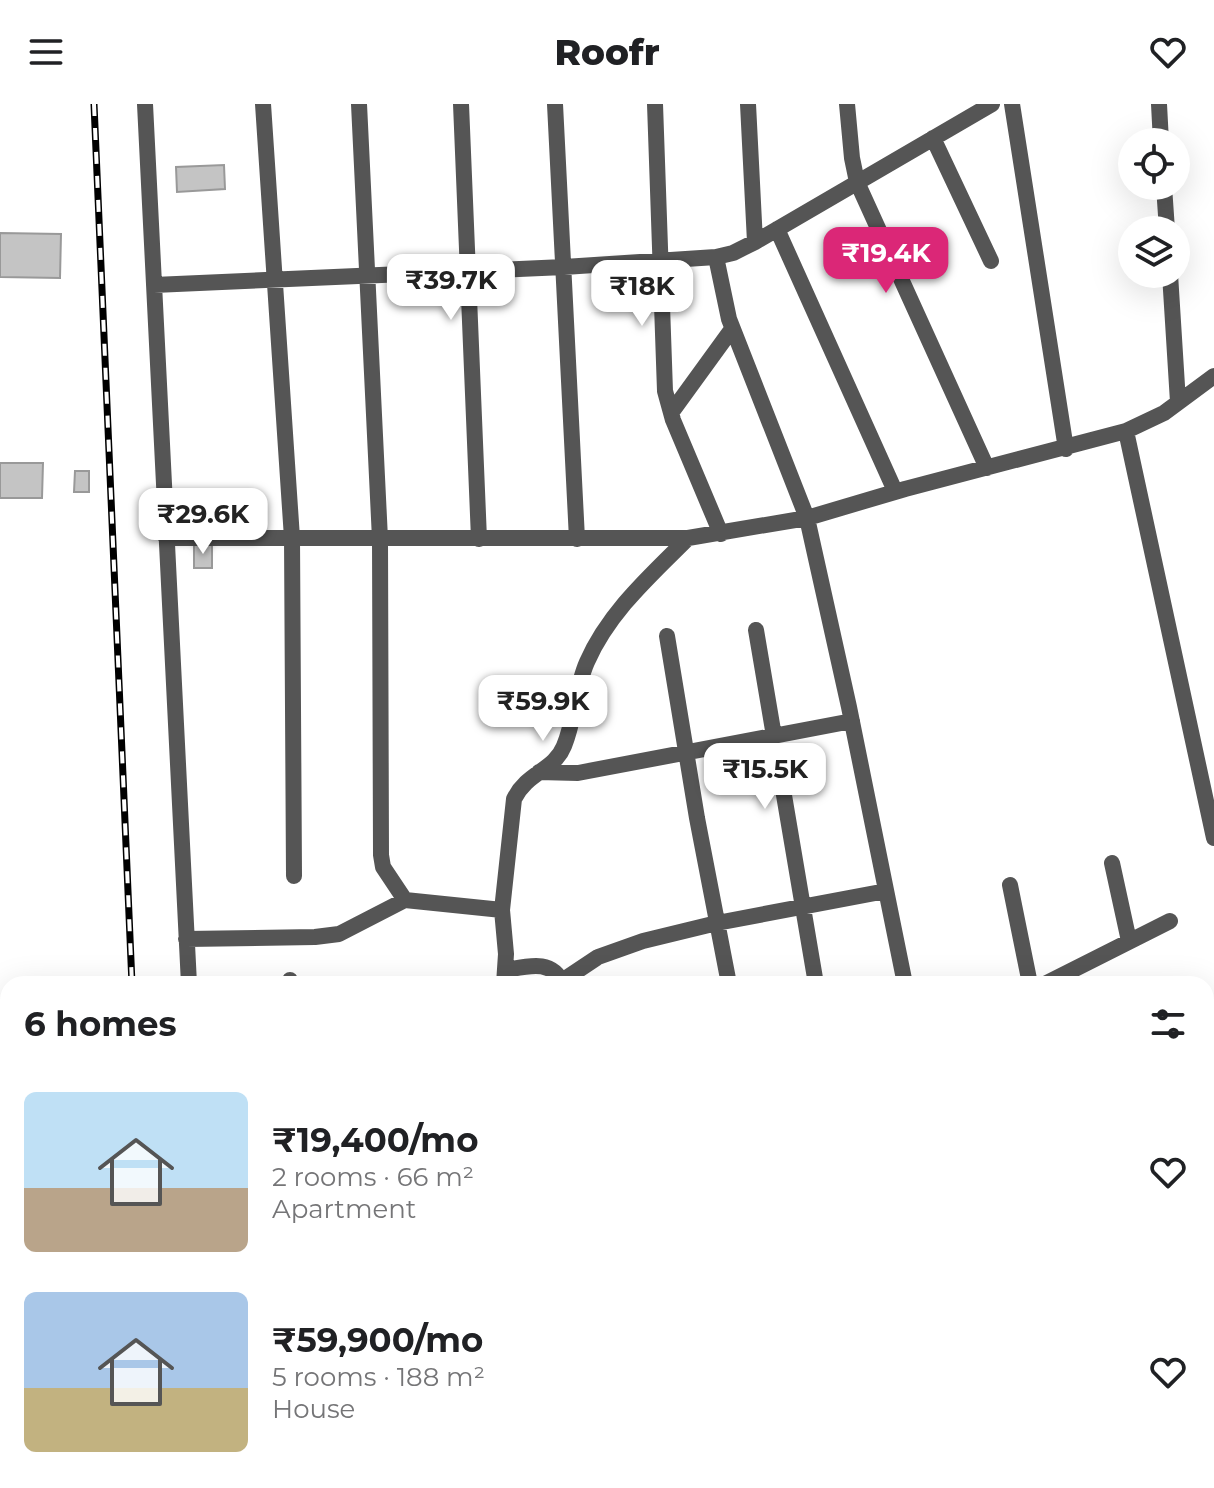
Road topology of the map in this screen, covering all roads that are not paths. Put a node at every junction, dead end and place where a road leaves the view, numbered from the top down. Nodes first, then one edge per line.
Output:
1 (145, 104) edge
2 (263, 104) edge
3 (359, 104) edge
4 (461, 104) edge
5 (555, 104) edge
6 (655, 104) edge
7 (748, 104) edge
8 (847, 104) edge
9 (992, 104) edge
10 (1012, 104) edge
11 (1159, 104) edge
12 (1160, 128) edge
13 (933, 138) junction
14 (857, 182) junction
15 (777, 229) junction
16 (755, 242) junction
17 (716, 257) junction
18 (660, 261) junction
19 (991, 261) dead end
20 (564, 267) junction
21 (469, 271) junction
22 (367, 275) junction
23 (274, 280) junction
24 (154, 285) junction
25 (1171, 288) edge
26 (732, 329) junction
27 (1214, 376) edge
28 (1178, 402) junction
29 (671, 413) junction
30 (1126, 431) junction
31 (1066, 449) junction
32 (987, 468) junction
33 (895, 491) junction
34 (807, 518) junction
35 (721, 534) junction
36 (166, 538) junction
37 (292, 538) junction
38 (688, 538) junction
39 (380, 539) junction
40 (479, 539) junction
41 (577, 539) junction
42 (756, 630) dead end
43 (667, 636) dead end
44 (852, 721) junction
45 (773, 736) junction
46 (686, 752) junction
47 (539, 772) junction
48 (1214, 838) edge
49 (1112, 863) dead end
50 (294, 876) dead end
51 (1010, 885) dead end
52 (886, 891) junction
53 (405, 900) junction
54 (802, 908) junction
55 (502, 910) junction
56 (1170, 921) dead end
57 (717, 923) junction
58 (186, 939) junction
59 (1129, 941) junction
60 (188, 976) edge
61 (505, 976) edge
62 (507, 976) edge
63 (559, 976) edge
64 (571, 976) edge
65 (727, 976) edge
66 (815, 976) edge
67 (903, 976) edge
68 (1028, 976) edge
69 (1061, 976) edge

1 - 24 street
2 - 23 street
3 - 22 street
4 - 21 street
5 - 20 street
6 - 18 street
7 - 16 street
8 - 14 street
9 - 13 street
10 - 31 street
11 - 12 street
13 - 14 street
13 - 19 street
14 - 15 street
14 - 32 street
15 - 16 street
15 - 33 street
16 - 17 street
17 - 18 street
17 - 26 street
18 - 20 street
18 - 29 street
20 - 21 street
20 - 41 street
21 - 22 street
21 - 40 street
22 - 23 street
22 - 39 street
23 - 24 street
23 - 37 street
24 - 36 street
25 - 28 street
26 - 29 street
26 - 34 street
27 - 28 street
28 - 30 street
29 - 35 street
30 - 31 street
30 - 48 street
31 - 32 street
32 - 33 street
33 - 34 street
34 - 35 street
34 - 44 street
35 - 38 street
36 - 37 street
36 - 58 street
37 - 39 street
37 - 50 street
38 - 41 street
38 - 47 street
39 - 40 street
39 - 53 street
40 - 41 street
42 - 45 street
43 - 46 street
44 - 45 street
44 - 52 street
45 - 46 street
45 - 54 street
46 - 47 street
46 - 57 street
47 - 55 street
49 - 59 street
51 - 68 street
52 - 54 street
52 - 67 street
53 - 55 street
53 - 58 street
54 - 57 street
54 - 66 street
55 - 61 street
56 - 59 street
57 - 64 street
57 - 65 street
58 - 60 street
59 - 69 street
62 - 63 street

